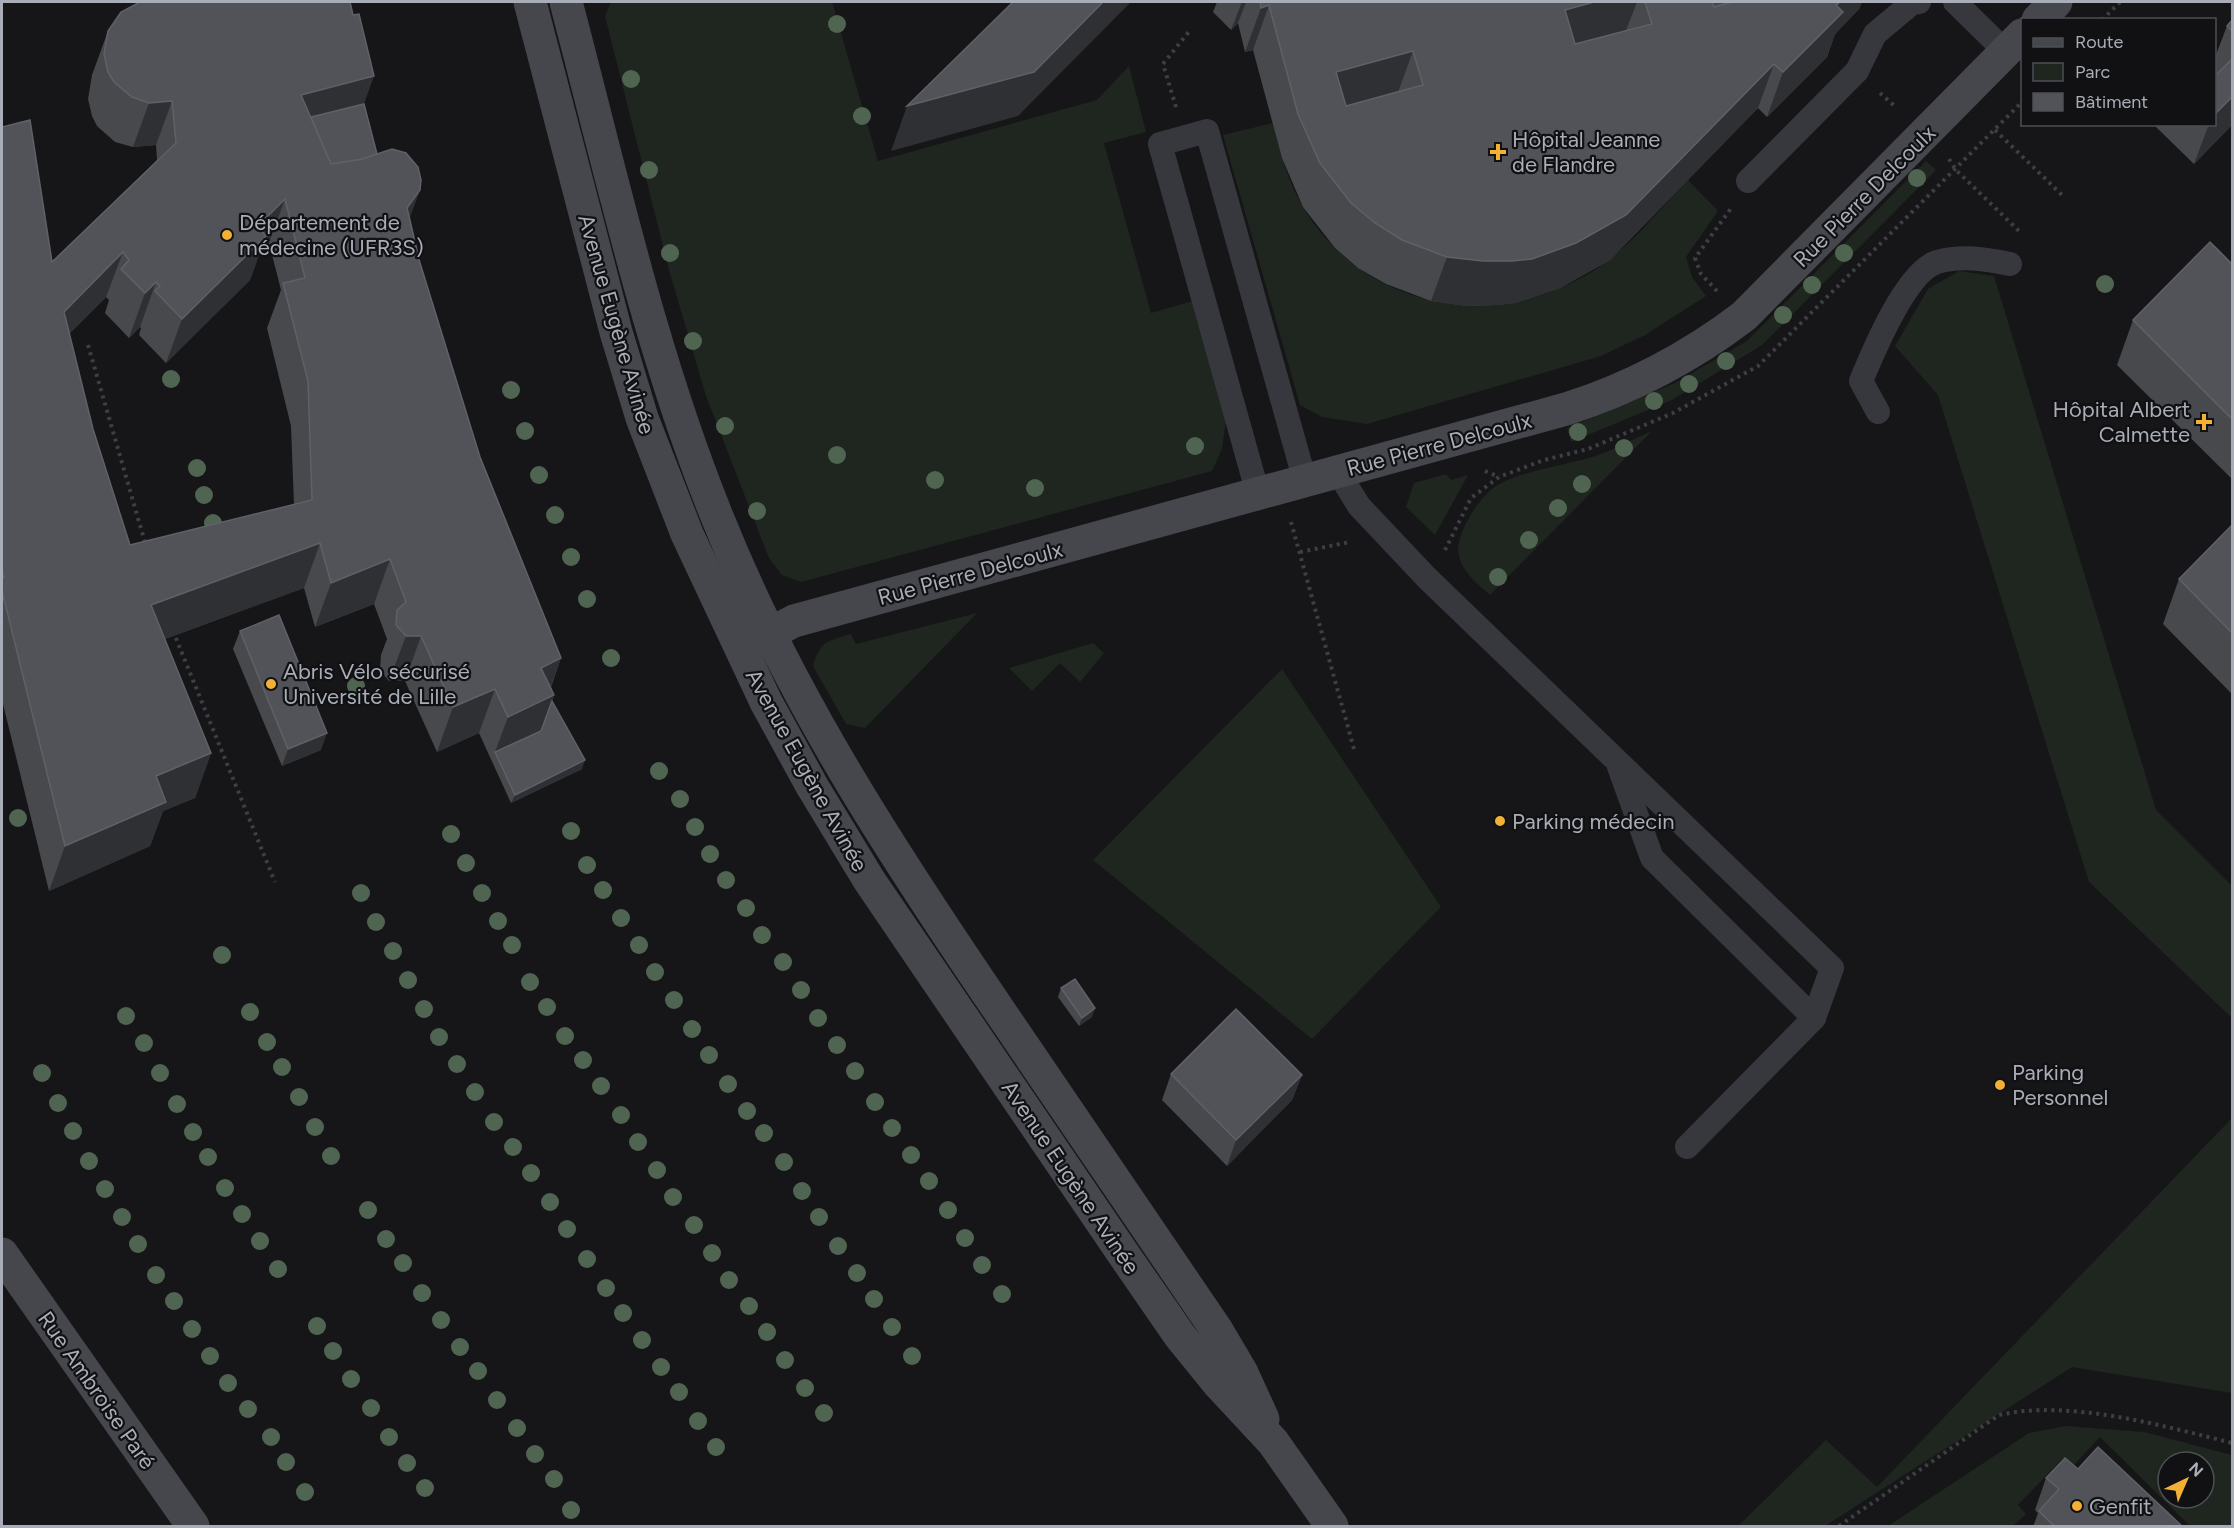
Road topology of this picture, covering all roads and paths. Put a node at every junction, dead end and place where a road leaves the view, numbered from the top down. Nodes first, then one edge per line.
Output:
1 (534, 2) edge
2 (566, 2) edge
3 (1920, 2) edge
4 (1955, 2) edge
5 (2056, 2) edge
6 (2120, 2) edge
7 (2040, 18) edge
8 (2104, 18) edge
9 (2014, 44) edge
10 (1995, 130) dead end
11 (1748, 182) dead end
12 (2062, 195) dead end
13 (1719, 226) dead end
14 (2010, 264) dead end
15 (1744, 316) junction
16 (88, 345) dead end
17 (1878, 412) dead end
18 (1338, 472) junction
19 (1305, 481) junction
20 (1258, 494) junction
21 (149, 557) edge
22 (171, 624) edge
23 (770, 633) junction
24 (740, 650) junction
25 (1617, 762) junction
26 (275, 882) dead end
27 (1814, 1018) junction
28 (1687, 1147) dead end
29 (2, 1254) edge
30 (1273, 1442) junction
31 (2232, 1443) edge
32 (193, 1527) edge
33 (1332, 1527) edge
34 (1839, 1527) edge

1 - 24 street, Avenue Eugène Avinée
2 - 23 street, Avenue Eugène Avinée
3 - 11 lane
4 - 9 lane
5 - 7 street
6 - 8 path
9 - 15 street, Rue Pierre Delcoulx
10 - 12 path
13 - 15 path
14 - 17 lane
15 - 18 street, Rue Pierre Delcoulx
16 - 21 path
18 - 19 street, Rue Pierre Delcoulx
18 - 25 lane
19 - 20 street, Rue Pierre Delcoulx
19 - 20 lane
20 - 23 street, Rue Pierre Delcoulx
22 - 26 path
23 - 24 street, Rue Pierre Delcoulx
23 - 30 street, Avenue Eugène Avinée
24 - 30 street, Avenue Eugène Avinée
25 - 27 lane
25 - 27 lane
27 - 28 lane
29 - 32 street, Rue Ambroise Paré
30 - 33 street, Avenue Eugène Avinée
31 - 34 path

